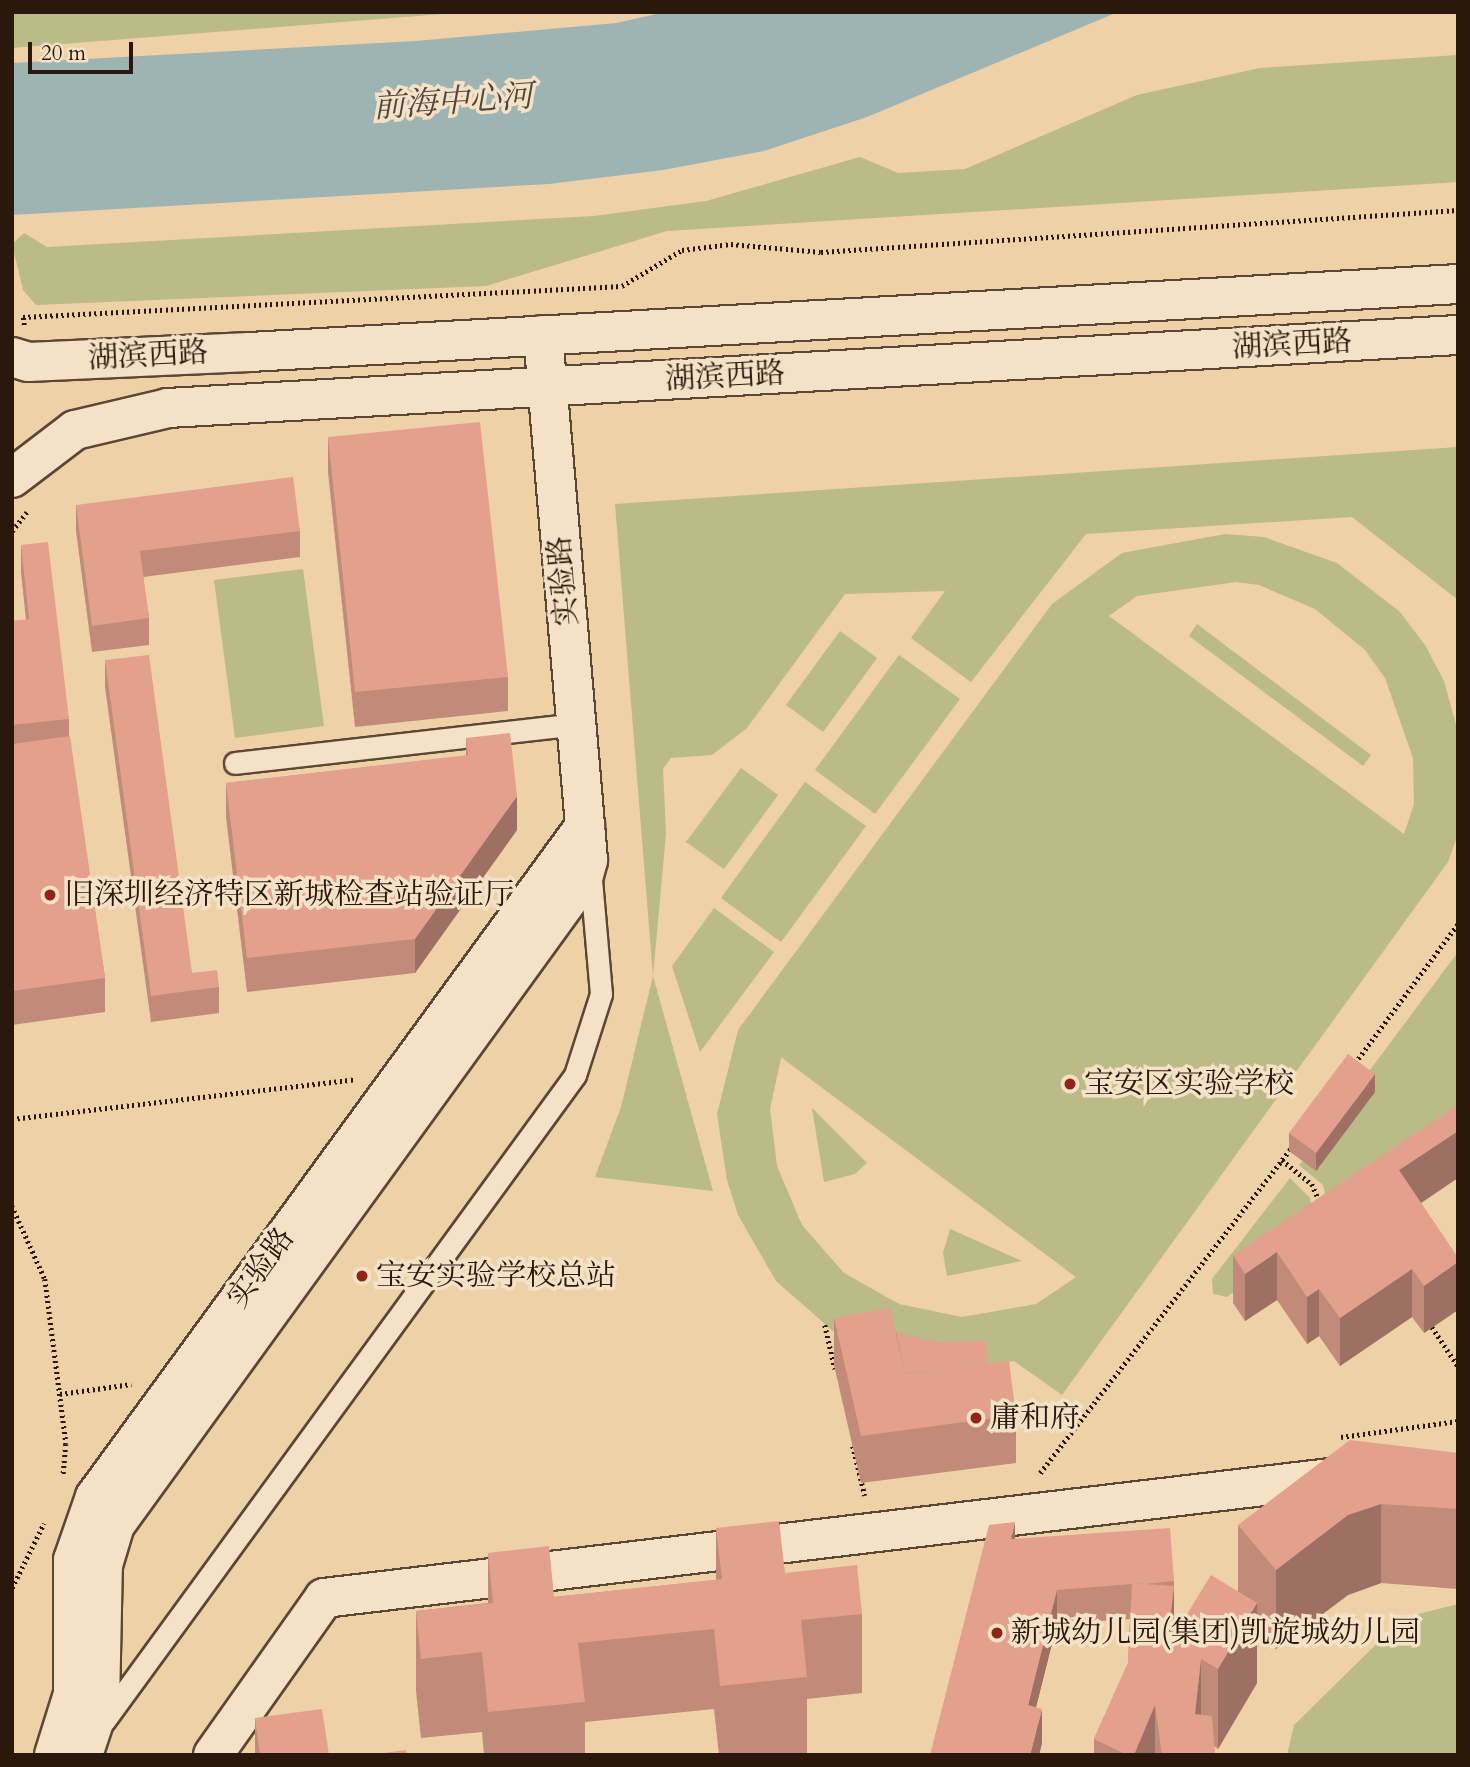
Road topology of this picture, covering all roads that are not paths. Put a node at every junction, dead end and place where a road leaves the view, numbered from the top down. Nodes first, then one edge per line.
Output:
1 (1458, 284) edge
2 (543, 335) junction
3 (1458, 335) edge
4 (250, 352) junction
5 (20, 359) edge
6 (548, 387) junction
7 (249, 403) junction
8 (12, 478) edge
9 (576, 724) junction
10 (235, 763) dead end
11 (587, 843) junction
12 (1389, 1471) edge
13 (87, 1747) edge
14 (54, 1755) edge
15 (213, 1755) edge

1 - 2 street, 湖滨西路
2 - 4 street, 湖滨西路
2 - 6 street, 实验路
3 - 6 street, 湖滨西路
4 - 5 street, 湖滨西路
4 - 7 street
6 - 7 street, 湖滨西路
6 - 9 street, 实验路
7 - 8 street, 湖滨西路
9 - 10 lane
9 - 11 street, 实验路
11 - 13 street, 实验路
11 - 13 lane
11 - 14 street, 实验路
12 - 15 street

